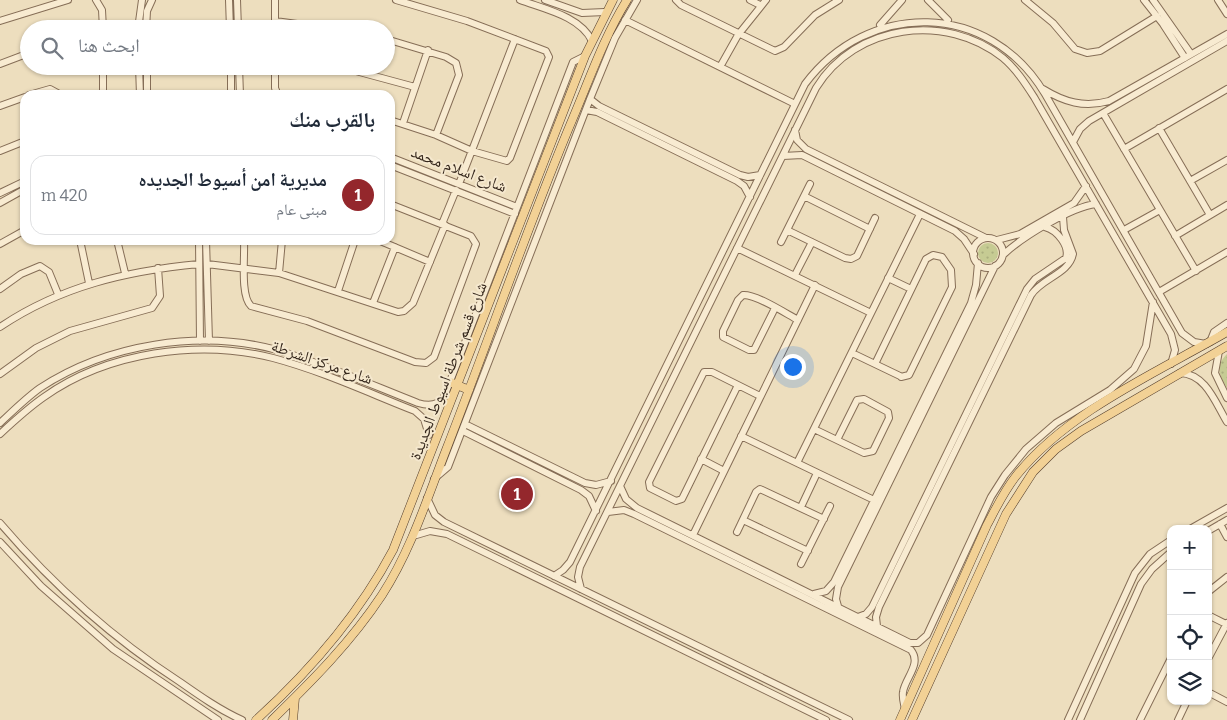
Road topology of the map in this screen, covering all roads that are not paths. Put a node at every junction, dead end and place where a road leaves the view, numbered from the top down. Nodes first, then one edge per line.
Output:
1 (68, 0) edge
2 (96, 0) edge
3 (142, 0) edge
4 (152, 0) edge
5 (229, 0) edge
6 (237, 0) edge
7 (275, 0) edge
8 (396, 0) edge
9 (520, 0) edge
10 (546, 0) edge
11 (613, 0) edge
12 (627, 0) edge
13 (637, 0) edge
14 (676, 0) edge
15 (750, 0) edge
16 (766, 0) edge
17 (839, 0) edge
18 (902, 0) edge
19 (928, 0) edge
20 (1025, 0) edge
21 (1144, 0) edge
22 (1153, 0) edge
23 (1218, 0) edge
24 (760, 5) junction
25 (606, 12) junction
26 (1227, 14) edge
27 (1157, 16) junction
28 (102, 20) edge
29 (139, 20) edge
30 (146, 20) edge
31 (230, 20) edge
32 (238, 20) edge
33 (275, 20) edge
34 (625, 20) junction
35 (0, 21) edge
36 (949, 21) junction
37 (879, 26) junction
38 (616, 28) junction
39 (1227, 34) edge
40 (738, 35) junction
41 (515, 39) junction
42 (592, 40) junction
43 (395, 41) edge
44 (848, 41) junction
45 (1227, 41) edge
46 (428, 50) junction
47 (854, 50) junction
48 (1192, 54) junction
49 (20, 56) edge
50 (585, 56) junction
51 (1185, 58) junction
52 (1020, 60) junction
53 (0, 64) edge
54 (720, 67) junction
55 (1013, 67) junction
56 (103, 75) edge
57 (139, 75) edge
58 (146, 75) edge
59 (231, 75) edge
60 (239, 75) edge
61 (275, 75) edge
62 (372, 75) edge
63 (415, 87) junction
64 (1041, 88) junction
65 (1227, 89) edge
66 (103, 90) edge
67 (140, 90) edge
68 (147, 90) edge
69 (231, 90) edge
70 (240, 90) edge
71 (276, 90) edge
72 (20, 99) edge
73 (590, 99) junction
74 (795, 104) junction
75 (0, 106) edge
76 (586, 110) junction
77 (1103, 113) junction
78 (395, 122) edge
79 (403, 124) junction
80 (1159, 128) junction
81 (795, 130) junction
82 (436, 135) junction
83 (1073, 142) junction
84 (20, 143) edge
85 (1124, 148) junction
86 (0, 151) edge
87 (472, 151) junction
88 (783, 156) junction
89 (395, 160) edge
90 (1227, 160) edge
91 (543, 165) junction
92 (395, 166) edge
93 (552, 168) junction
94 (838, 169) junction
95 (422, 174) junction
96 (760, 175) junction
97 (1190, 181) junction
98 (20, 183) edge
99 (810, 184) dead end
100 (1086, 186) junction
101 (457, 187) junction
102 (20, 192) edge
103 (0, 193) edge
104 (804, 196) junction
105 (750, 197) junction
106 (0, 203) edge
107 (1096, 204) junction
108 (1227, 205) edge
109 (395, 206) edge
110 (516, 210) junction
111 (1160, 210) junction
112 (1114, 212) junction
113 (920, 214) junction
114 (1210, 215) junction
115 (1062, 217) junction
116 (1104, 217) junction
117 (875, 218) dead end
118 (937, 218) junction
119 (444, 224) junction
120 (1045, 227) junction
121 (734, 229) junction
122 (870, 229) junction
123 (787, 230) junction
124 (1124, 230) junction
125 (20, 233) edge
126 (745, 233) junction
127 (1175, 236) junction
128 (986, 238) junction
129 (997, 240) junction
130 (781, 242) dead end
131 (812, 242) junction
132 (0, 244) edge
133 (81, 245) edge
134 (119, 245) edge
135 (201, 245) edge
136 (203, 245) edge
137 (244, 245) edge
138 (282, 245) edge
139 (353, 245) edge
140 (390, 245) edge
141 (395, 247) junction
142 (738, 248) junction
143 (1227, 252) edge
144 (974, 254) junction
145 (1003, 255) junction
146 (430, 262) junction
147 (978, 263) junction
148 (199, 264) junction
149 (206, 264) junction
150 (995, 266) junction
151 (245, 267) junction
152 (158, 268) junction
153 (1196, 270) junction
154 (280, 273) junction
155 (125, 274) junction
156 (795, 276) junction
157 (888, 278) junction
158 (90, 283) junction
159 (814, 285) junction
160 (486, 288) junction
161 (0, 289) edge
162 (911, 289) junction
163 (338, 291) junction
164 (494, 291) junction
165 (1159, 292) junction
166 (58, 294) junction
167 (1152, 302) junction
168 (373, 303) junction
169 (775, 308) junction
170 (871, 313) junction
171 (798, 320) junction
172 (1177, 323) junction
173 (1227, 323) edge
174 (0, 326) edge
175 (1168, 328) junction
176 (1227, 332) edge
177 (200, 341) junction
178 (208, 341) junction
179 (182, 342) junction
180 (1208, 343) junction
181 (1227, 346) edge
182 (183, 351) junction
183 (471, 351) junction
184 (1219, 351) junction
185 (852, 353) junction
186 (482, 356) junction
187 (874, 364) junction
188 (1170, 365) junction
189 (1180, 373) junction
190 (0, 374) edge
191 (475, 374) junction
192 (483, 378) junction
193 (454, 383) junction
194 (738, 385) junction
195 (933, 387) junction
196 (469, 390) junction
197 (760, 396) junction
198 (1227, 398) edge
199 (1098, 402) junction
200 (644, 414) junction
201 (654, 418) junction
202 (464, 422) junction
203 (1227, 422) edge
204 (0, 423) edge
205 (814, 429) junction
206 (0, 434) edge
207 (741, 436) junction
208 (433, 437) junction
209 (837, 440) junction
210 (701, 460) junction
211 (797, 463) junction
212 (724, 470) junction
213 (942, 470) junction
214 (817, 473) junction
215 (434, 479) junction
216 (611, 482) junction
217 (620, 486) junction
218 (427, 498) junction
219 (874, 500) junction
220 (830, 506) dead end
221 (800, 507) junction
222 (1227, 508) edge
223 (596, 511) junction
224 (608, 512) junction
225 (824, 519) junction
226 (743, 520) junction
227 (1227, 520) edge
228 (0, 523) edge
229 (1220, 524) junction
230 (1197, 525) edge
231 (665, 526) junction
232 (863, 529) junction
233 (1212, 529) edge
234 (737, 532) dead end
235 (692, 535) junction
236 (412, 536) junction
237 (1227, 537) edge
238 (0, 542) edge
239 (1167, 543) edge
240 (808, 551) junction
241 (1167, 556) edge
242 (801, 564) dead end
243 (761, 573) junction
244 (554, 576) junction
245 (1227, 577) edge
246 (963, 578) junction
247 (974, 583) junction
248 (581, 589) junction
249 (1212, 589) edge
250 (813, 595) junction
251 (941, 603) junction
252 (361, 605) junction
253 (838, 606) junction
254 (950, 606) junction
255 (370, 611) junction
256 (353, 616) junction
257 (858, 617) junction
258 (1212, 617) edge
259 (362, 623) junction
260 (1227, 624) edge
261 (878, 626) junction
262 (661, 628) junction
263 (657, 637) junction
264 (909, 646) junction
265 (1212, 651) edge
266 (1170, 660) edge
267 (1212, 694) edge
268 (295, 698) junction
269 (1227, 702) edge
270 (1185, 705) edge
271 (904, 709) junction
272 (914, 717) edge
273 (1179, 718) edge
274 (218, 720) edge
275 (242, 720) edge
276 (256, 720) edge
277 (272, 720) edge
278 (292, 720) edge
279 (826, 720) edge
280 (849, 720) edge
281 (900, 720) edge
282 (1068, 720) edge
283 (1080, 720) edge
284 (1140, 720) edge
285 (1188, 720) edge

1 - 35 street
2 - 28 street
3 - 29 street
4 - 30 street
5 - 31 street
6 - 32 street
7 - 33 street
8 - 41 street
9 - 42 street
10 - 25 street
11 - 25 main road, شارع قسم شرطة اسيوط الجديدة
12 - 38 main road, شارع قسم شرطة اسيوط الجديدة
13 - 34 street
14 - 40 street
15 - 24 street
16 - 24 street
17 - 40 street
18 - 37 street
19 - 36 street
20 - 27 street
21 - 27 street
22 - 48 street
23 - 26 street
24 - 40 street
25 - 42 main road, شارع قسم شرطة اسيوط الجديدة
27 - 51 street
34 - 38 street
34 - 54 street
36 - 37 street
36 - 52 street
37 - 44 street
38 - 73 street
38 - 93 main road, شارع قسم شرطة اسيوط الجديدة
39 - 48 street
40 - 54 street
41 - 87 street
41 - 87 street
42 - 50 main road, شارع قسم شرطة اسيوط الجديدة
43 - 46 street
44 - 47 street
44 - 74 street
45 - 77 street
46 - 63 street
46 - 82 street
47 - 55 street
47 - 81 street
48 - 51 street
49 - 53 street
50 - 91 main road, شارع قسم شرطة اسيوط الجديدة
50 - 110 street
51 - 64 street
52 - 55 street
52 - 64 street
54 - 74 street
55 - 100 street
56 - 66 street
57 - 67 street
58 - 68 street
59 - 69 street
60 - 70 street
61 - 71 street
62 - 63 street
63 - 79 street
64 - 83 street
65 - 80 street
72 - 75 street
73 - 76 street
73 - 96 street
74 - 96 street
76 - 105 street
76 - 192 street
77 - 83 street
77 - 85 street
78 - 79 street
79 - 82 street
80 - 85 street
80 - 97 street
81 - 88 street
81 - 94 street
82 - 87 street
83 - 112 street
84 - 86 street
85 - 111 street
87 - 101 street
88 - 94 street
88 - 126 street
89 - 95 street, شارع اسلام محمد
90 - 97 street
91 - 93 main road
91 - 164 main road, شارع قسم شرطة اسيوط الجديدة
92 - 95 street, شارع اسلام محمد
93 - 186 main road, شارع قسم شرطة اسيوط الجديدة
94 - 113 street
94 - 118 street
95 - 101 street, شارع اسلام محمد
96 - 105 street
97 - 114 street
98 - 103 street
99 - 104 street
100 - 107 street
100 - 129 street
101 - 110 street, شارع اسلام محمد
101 - 119 street
102 - 106 street
104 - 122 street
104 - 123 street
105 - 121 street
107 - 115 street
107 - 116 street
108 - 114 street
109 - 119 street
110 - 160 street
111 - 124 street
111 - 127 street
112 - 116 street
112 - 124 street
113 - 118 street
113 - 157 street
114 - 127 street
115 - 120 street
115 - 213 street
116 - 167 street
117 - 122 street
118 - 128 street
118 - 144 street
119 - 146 street
119 - 151 street
120 - 145 street
120 - 213 street
121 - 126 street
121 - 200 street
122 - 131 street
123 - 130 street
123 - 131 street
124 - 165 street
125 - 132 street
126 - 142 street
127 - 153 street
128 - 129 street
128 - 144 street
129 - 145 street
131 - 156 street
133 - 158 street
134 - 155 street
135 - 148 street
136 - 149 street
137 - 151 street
138 - 154 street
139 - 163 street
140 - 141 street
141 - 146 street
141 - 168 street
142 - 156 street
142 - 201 street
143 - 153 street
144 - 147 street
145 - 150 street
146 - 168 street
147 - 150 street
147 - 195 street
148 - 152 street
148 - 177 street
149 - 151 street
149 - 178 street
150 - 195 street
151 - 154 street
152 - 155 street
152 - 190 street
153 - 165 street
154 - 163 street
155 - 158 street
156 - 159 street
157 - 162 street
157 - 170 street
158 - 166 street
159 - 170 street
159 - 171 street
160 - 164 main road
160 - 193 street
161 - 166 street
162 - 187 street
162 - 187 street
163 - 168 street
164 - 183 main road, شارع قسم شرطة اسيوط الجديدة
165 - 172 street
166 - 174 street
167 - 175 street
167 - 199 street
169 - 169 street
169 - 171 street
170 - 185 street
171 - 197 street
172 - 175 street
172 - 180 street
173 - 180 street
175 - 188 street
176 - 180 main road
177 - 178 street, شارع مركز الشرطة
177 - 179 street, شارع مركز الشرطة
178 - 193 street, شارع مركز الشرطة
179 - 182 street
179 - 204 street, شارع مركز الشرطة
180 - 188 main road
181 - 184 main road
182 - 206 street, شارع مركز الشرطة
182 - 208 street, شارع مركز الشرطة
183 - 186 main road
183 - 193 main road, شارع قسم شرطة اسيوط الجديدة
184 - 189 main road
184 - 198 street
185 - 187 street
185 - 205 street
186 - 191 main road, شارع قسم شرطة اسيوط الجديدة
188 - 199 main road
189 - 203 street
189 - 247 main road
191 - 192 main road
191 - 196 main road, شارع قسم شرطة اسيوط الجديدة
192 - 202 street
193 - 196 main road
193 - 208 main road, شارع قسم شرطة اسيوط الجديدة
194 - 197 street
194 - 210 street
194 - 210 street
195 - 219 street
195 - 232 street
196 - 202 main road, شارع قسم شرطة اسيوط الجديدة
197 - 207 street
199 - 246 main road
199 - 251 street
200 - 201 street
200 - 216 street
201 - 217 street
202 - 215 main road, شارع قسم شرطة اسيوط الجديدة
202 - 215 street
202 - 216 street
202 - 223 street
205 - 209 street
205 - 211 street
207 - 211 street
207 - 212 street
208 - 252 main road, شارع قسم شرطة اسيوط الجديدة
209 - 209 street
210 - 212 street
211 - 214 street
212 - 235 street
213 - 257 street
213 - 261 street
214 - 219 street
214 - 221 street
215 - 218 main road, شارع قسم شرطة اسيوط الجديدة
216 - 223 street
217 - 224 street
217 - 231 street
218 - 236 main road, شارع قسم شرطة اسيوط الجديدة
218 - 244 street
219 - 232 street
220 - 225 street
221 - 225 street
221 - 226 street
222 - 230 street
223 - 244 street
224 - 231 street
224 - 248 street
225 - 240 street
226 - 234 street
226 - 240 street
227 - 229 street
228 - 275 street
229 - 233 street
229 - 237 street
231 - 235 street
231 - 243 street
232 - 250 street
232 - 253 street
235 - 243 street
236 - 255 main road, شارع قسم شرطة اسيوط الجديدة
236 - 263 street
238 - 274 street
239 - 282 street
240 - 242 street
241 - 283 street
243 - 250 street
243 - 264 street
244 - 248 street
245 - 249 street
246 - 247 main road
246 - 254 main road
247 - 272 main road
248 - 262 street
250 - 253 street
251 - 254 main road
251 - 264 street
252 - 255 main road
252 - 256 main road, شارع قسم شرطة اسيوط الجديدة
253 - 257 street
254 - 271 main road
255 - 259 main road, شارع قسم شرطة اسيوط الجديدة
256 - 259 main road
256 - 276 main road, شارع قسم شرطة اسيوط الجديدة
257 - 261 street
258 - 260 street
259 - 268 main road, شارع قسم شرطة اسيوط الجديدة
260 - 265 street
261 - 264 street
262 - 263 street
262 - 280 street
263 - 279 street
264 - 271 street
266 - 284 street
267 - 269 street
268 - 277 main road, شارع قسم شرطة اسيوط الجديدة
268 - 278 main road
270 - 273 street
271 - 272 main road
271 - 281 main road
273 - 285 street

